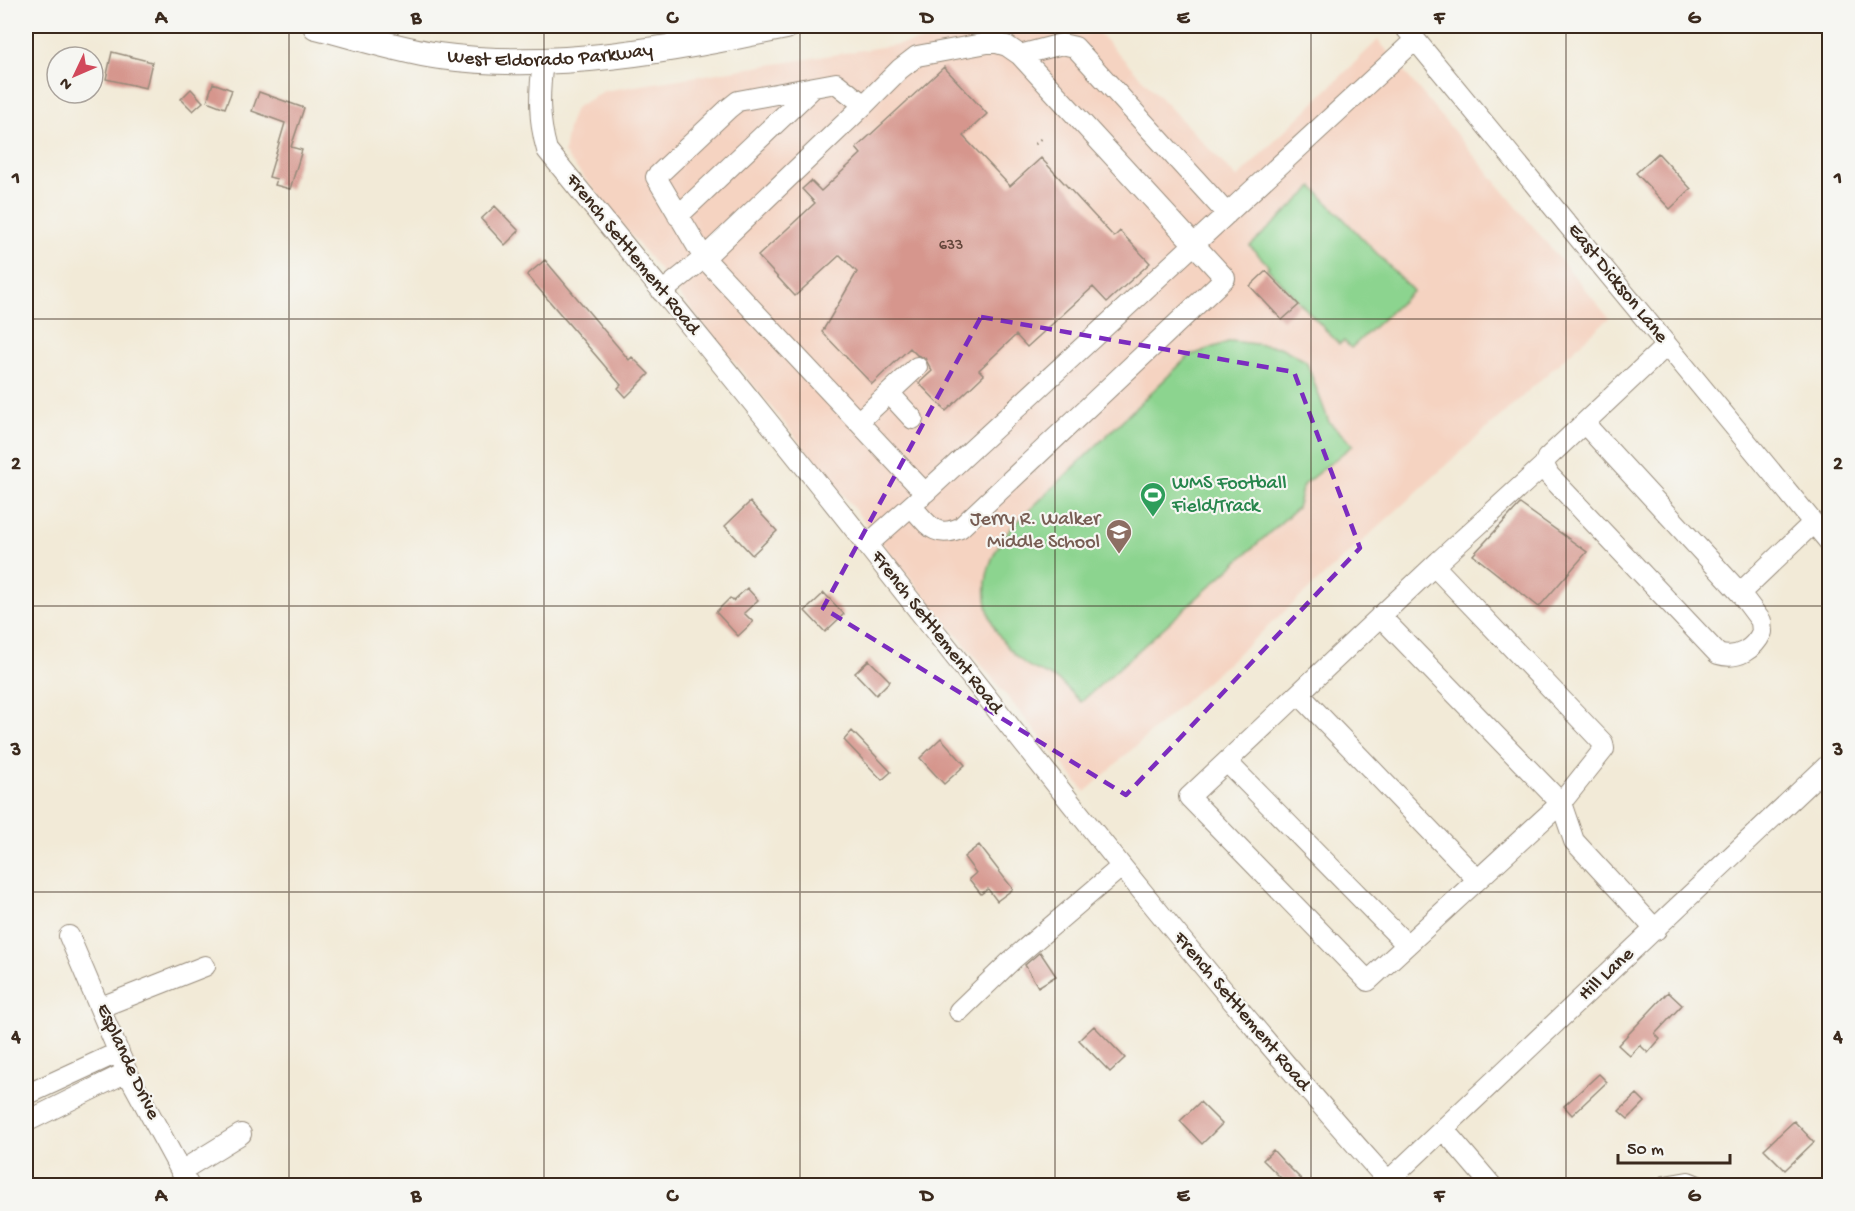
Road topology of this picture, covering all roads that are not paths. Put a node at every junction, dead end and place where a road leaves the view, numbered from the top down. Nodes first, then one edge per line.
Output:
1 (316, 26) edge
2 (786, 26) edge
3 (1410, 33) edge
4 (1020, 55) junction
5 (543, 62) junction
6 (813, 88) junction
7 (864, 105) junction
8 (1227, 214) junction
9 (678, 216) junction
10 (1194, 244) junction
11 (704, 258) junction
12 (662, 292) junction
13 (1667, 345) junction
14 (917, 367) dead end
15 (889, 393) junction
16 (913, 419) dead end
17 (858, 423) junction
18 (1584, 423) junction
19 (1544, 465) junction
20 (918, 500) junction
21 (1813, 523) junction
22 (1830, 543) edge
23 (867, 545) junction
24 (1439, 561) junction
25 (1740, 592) junction
26 (1380, 616) junction
27 (1299, 694) junction
28 (1227, 762) junction
29 (1830, 763) edge
30 (1561, 803) junction
31 (1121, 867) junction
32 (1478, 879) junction
33 (1656, 930) junction
34 (69, 936) dead end
35 (1407, 945) junction
36 (205, 966) dead end
37 (101, 1007) junction
38 (959, 1011) dead end
39 (119, 1052) junction
40 (127, 1072) junction
41 (76, 1073) junction
42 (86, 1094) junction
43 (26, 1095) edge
44 (26, 1122) edge
45 (1444, 1130) junction
46 (242, 1134) dead end
47 (185, 1178) edge
48 (1385, 1183) edge
49 (1492, 1185) edge
50 (1665, 1185) edge
51 (1698, 1185) edge

1 - 5 main road, West Eldorado Parkway
2 - 5 main road, West Eldorado Parkway
3 - 8 street
3 - 13 street, East Dickson Lane
4 - 7 street
4 - 8 street
4 - 10 street
5 - 12 street, French Settlement Road
6 - 7 street
6 - 9 street
6 - 9 street
7 - 11 street
8 - 10 street
9 - 11 street
10 - 20 street
10 - 20 street
11 - 12 street
11 - 17 street
12 - 23 street, French Settlement Road
13 - 18 street
13 - 21 street, East Dickson Lane
14 - 15 street
15 - 16 street
15 - 17 street
17 - 20 street
18 - 19 street
18 - 25 street
19 - 24 street
19 - 25 street
20 - 23 street
21 - 22 street, East Dickson Lane
21 - 25 street
23 - 31 street, French Settlement Road
24 - 26 street
24 - 30 street
26 - 27 street
26 - 30 street
27 - 28 street
27 - 32 street
28 - 35 street
28 - 35 street
29 - 33 street, Hill Lane
30 - 32 street
30 - 33 street
31 - 38 street
31 - 48 street, French Settlement Road
32 - 35 street
33 - 45 street, Hill Lane
34 - 37 street, Esplande Drive
36 - 37 street
37 - 39 street, Esplande Drive
39 - 40 street, Esplande Drive
39 - 41 street
40 - 42 street
40 - 47 street, Esplande Drive
41 - 42 street
41 - 43 street
42 - 44 street
45 - 48 street, Hill Lane
45 - 49 street
46 - 47 street
50 - 51 street

